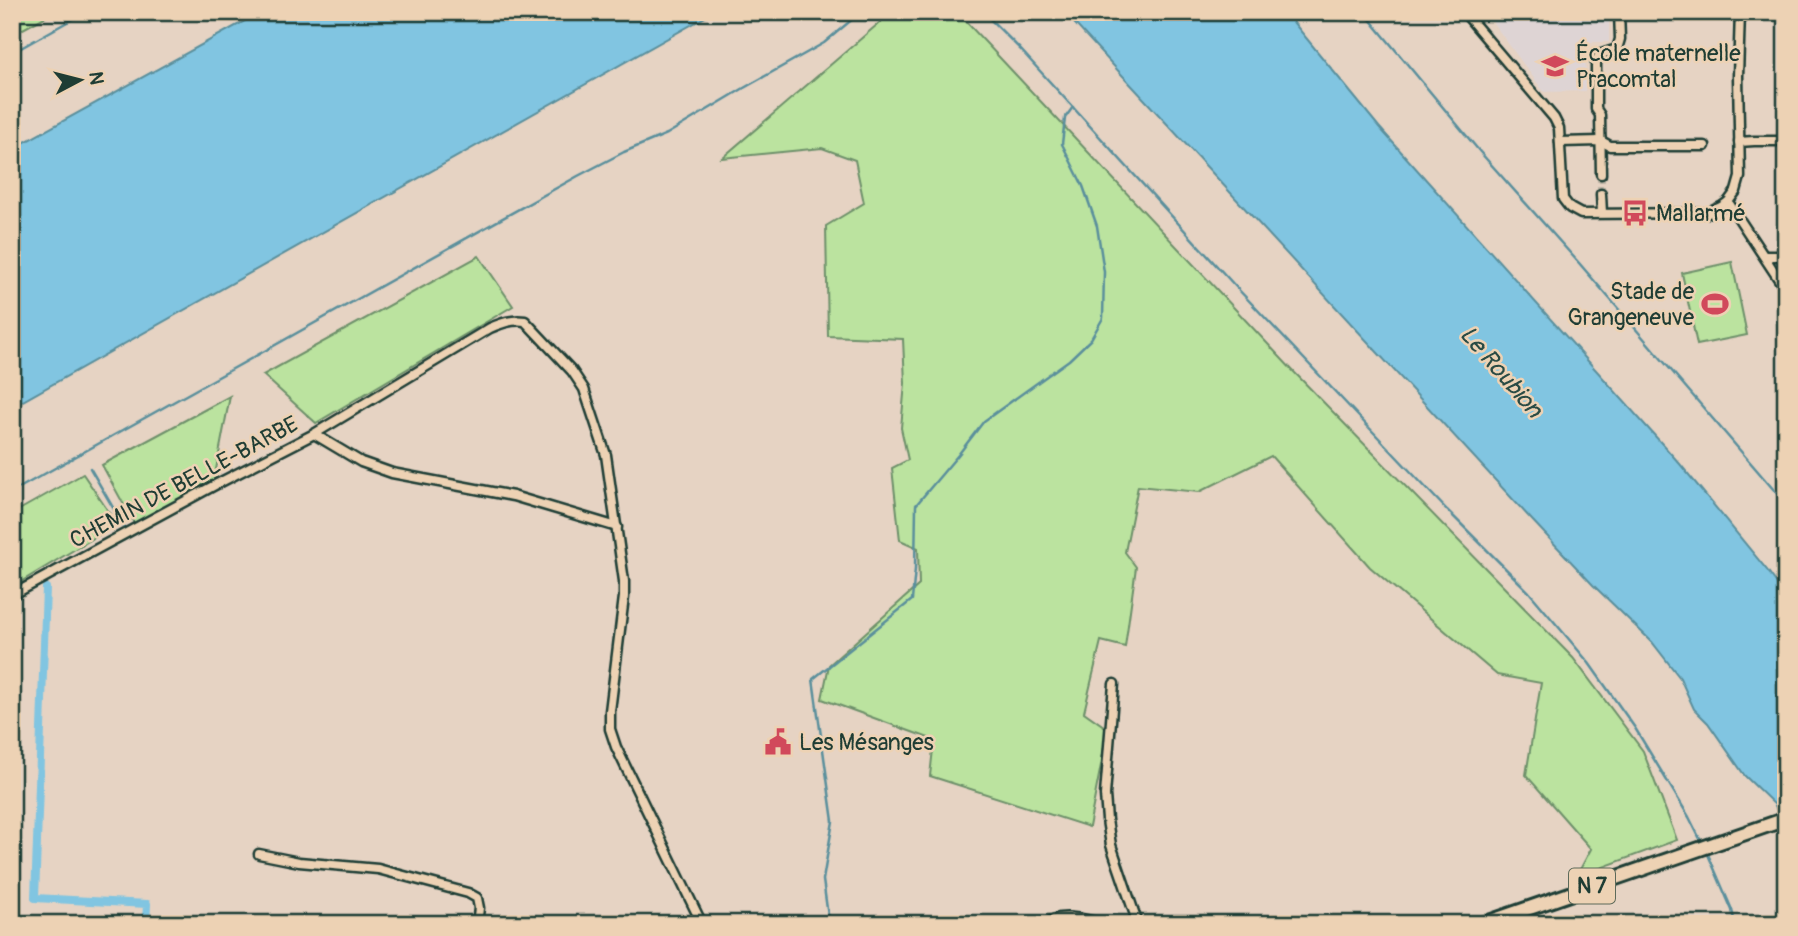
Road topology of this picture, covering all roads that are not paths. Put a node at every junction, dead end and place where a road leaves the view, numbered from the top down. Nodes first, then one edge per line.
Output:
1 (1464, 12) edge
2 (1619, 12) edge
3 (1740, 12) edge
4 (1601, 141) junction
5 (1786, 141) edge
6 (1560, 142) junction
7 (1739, 142) junction
8 (1705, 146) dead end
9 (1601, 174) tunnel mouth
10 (1601, 194) tunnel mouth
11 (1728, 202) junction
12 (1602, 213) junction
13 (1765, 256) junction
14 (1786, 256) edge
15 (1786, 290) edge
16 (314, 434) junction
17 (617, 527) junction
18 (12, 595) edge
19 (1114, 684) dead end
20 (1786, 819) edge
21 (259, 854) dead end
22 (477, 924) edge
23 (575, 924) edge
24 (593, 924) edge
25 (700, 924) edge
26 (1047, 924) edge
27 (1105, 924) edge
28 (1138, 924) edge
29 (1483, 924) edge

1 - 6 street
2 - 4 street
3 - 7 street
4 - 6 street
4 - 8 street
4 - 9 street
5 - 7 street
6 - 12 street
7 - 11 street
10 - 12 street
11 - 12 street
11 - 13 street
13 - 14 street
13 - 15 street
16 - 17 street, CHEMIN DE BELLE-BARBE
16 - 17 street
16 - 18 street, CHEMIN DE BELLE-BARBE
17 - 25 street
19 - 28 street
20 - 29 main road, N 7
21 - 22 street
23 - 24 street
26 - 27 street

